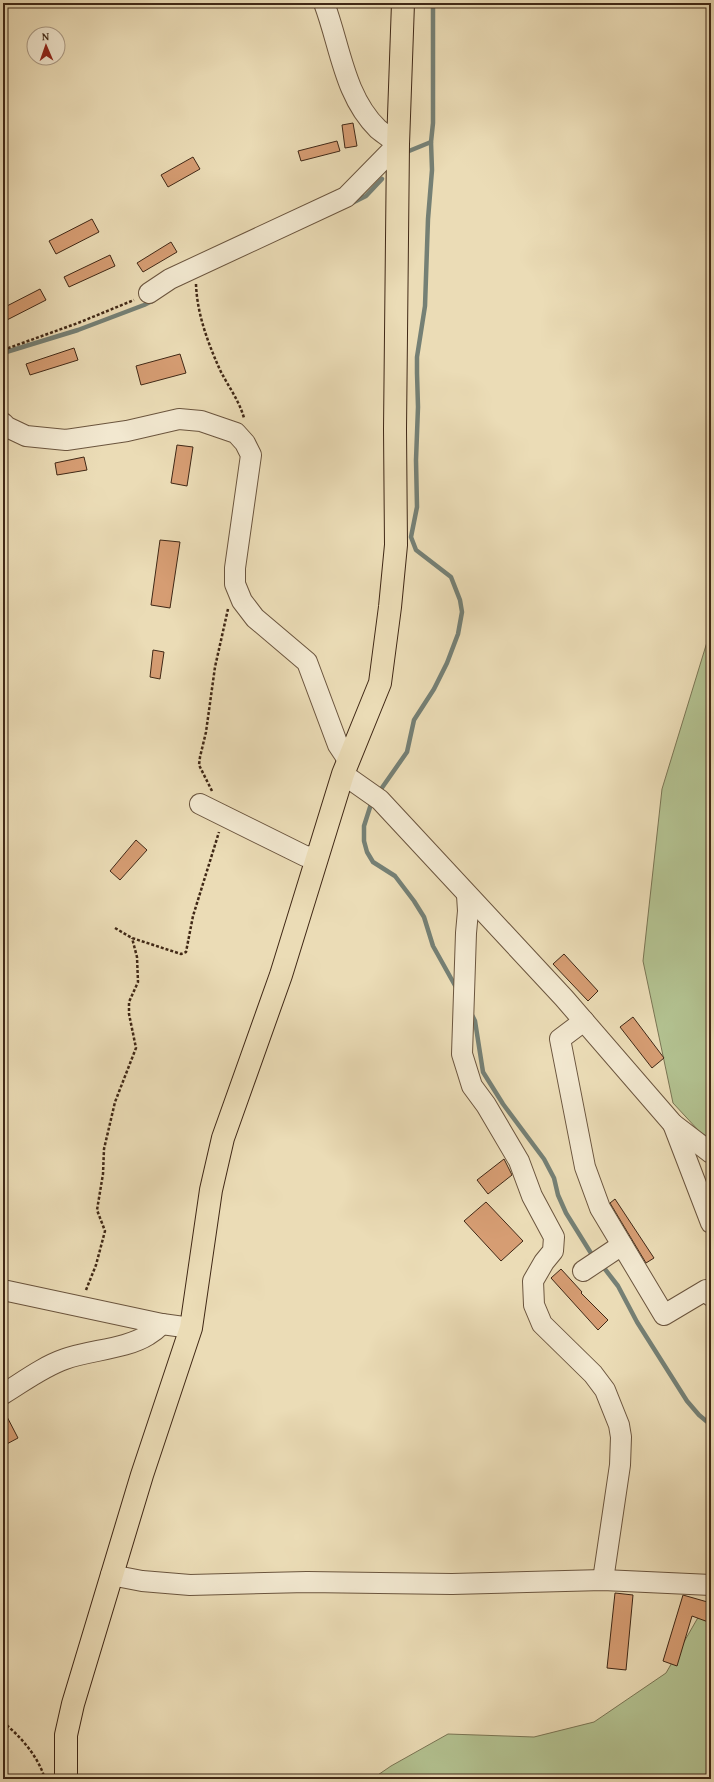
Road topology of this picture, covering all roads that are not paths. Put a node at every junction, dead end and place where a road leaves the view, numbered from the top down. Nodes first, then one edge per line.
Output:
1 (324, 3) edge
2 (403, 3) edge
3 (398, 144) junction
4 (149, 293) road end
5 (3, 423) edge
6 (346, 767) junction
7 (200, 804) dead end
8 (316, 857) junction
9 (467, 895) junction
10 (584, 1021) junction
11 (673, 1124) junction
12 (711, 1153) edge
13 (711, 1223) edge
14 (622, 1245) junction
15 (593, 1265) dead end
16 (3, 1290) edge
17 (711, 1296) edge
18 (162, 1324) junction
19 (191, 1328) junction
20 (3, 1394) edge
21 (111, 1575) junction
22 (604, 1580) junction
23 (711, 1585) edge
24 (66, 1779) edge

1 - 3 street
2 - 3 main road
3 - 4 street
3 - 6 main road
5 - 6 street
6 - 8 main road
6 - 9 street
7 - 8 street
8 - 19 main road
9 - 10 street
9 - 22 street
10 - 11 street
10 - 14 street
11 - 12 street
11 - 13 street
14 - 15 street
14 - 17 street
16 - 18 street
18 - 19 street
18 - 20 street
19 - 21 main road
21 - 22 street
21 - 24 main road
22 - 23 street

